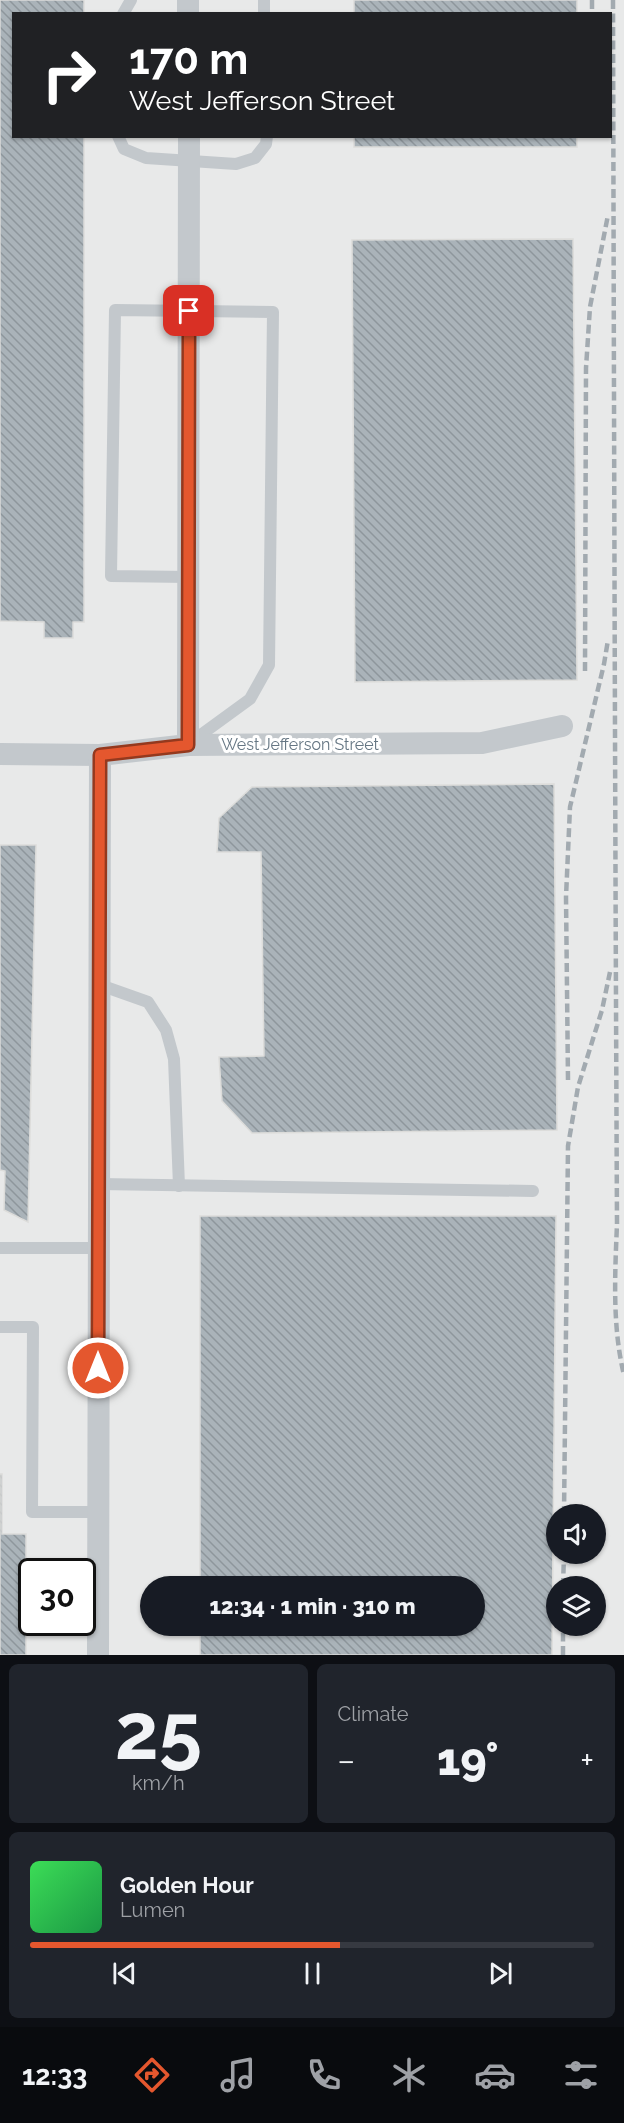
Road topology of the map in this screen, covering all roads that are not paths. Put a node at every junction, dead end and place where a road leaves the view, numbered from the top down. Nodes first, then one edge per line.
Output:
1 (119, 138) edge
2 (189, 138) edge
3 (267, 138) edge
4 (189, 162) junction
5 (189, 311) junction
6 (189, 577) junction
7 (562, 726) dead end
8 (188, 745) junction
9 (0, 754) edge
10 (100, 755) junction
11 (100, 985) junction
12 (99, 1184) junction
13 (179, 1185) junction
14 (533, 1191) dead end
15 (0, 1248) edge
16 (99, 1248) junction
17 (0, 1327) edge
18 (98, 1512) junction
19 (98, 1655) edge

1 - 4 lane
2 - 4 street
3 - 4 lane
4 - 5 street
5 - 6 street
5 - 6 lane
5 - 8 lane
6 - 8 street
7 - 8 street, West Jefferson Street
8 - 10 street, West Jefferson Street
9 - 10 street, West Jefferson Street
10 - 11 street
11 - 12 street
11 - 13 lane
12 - 13 lane
12 - 16 street
13 - 14 lane
15 - 16 lane
16 - 18 street
17 - 18 lane
18 - 19 street

